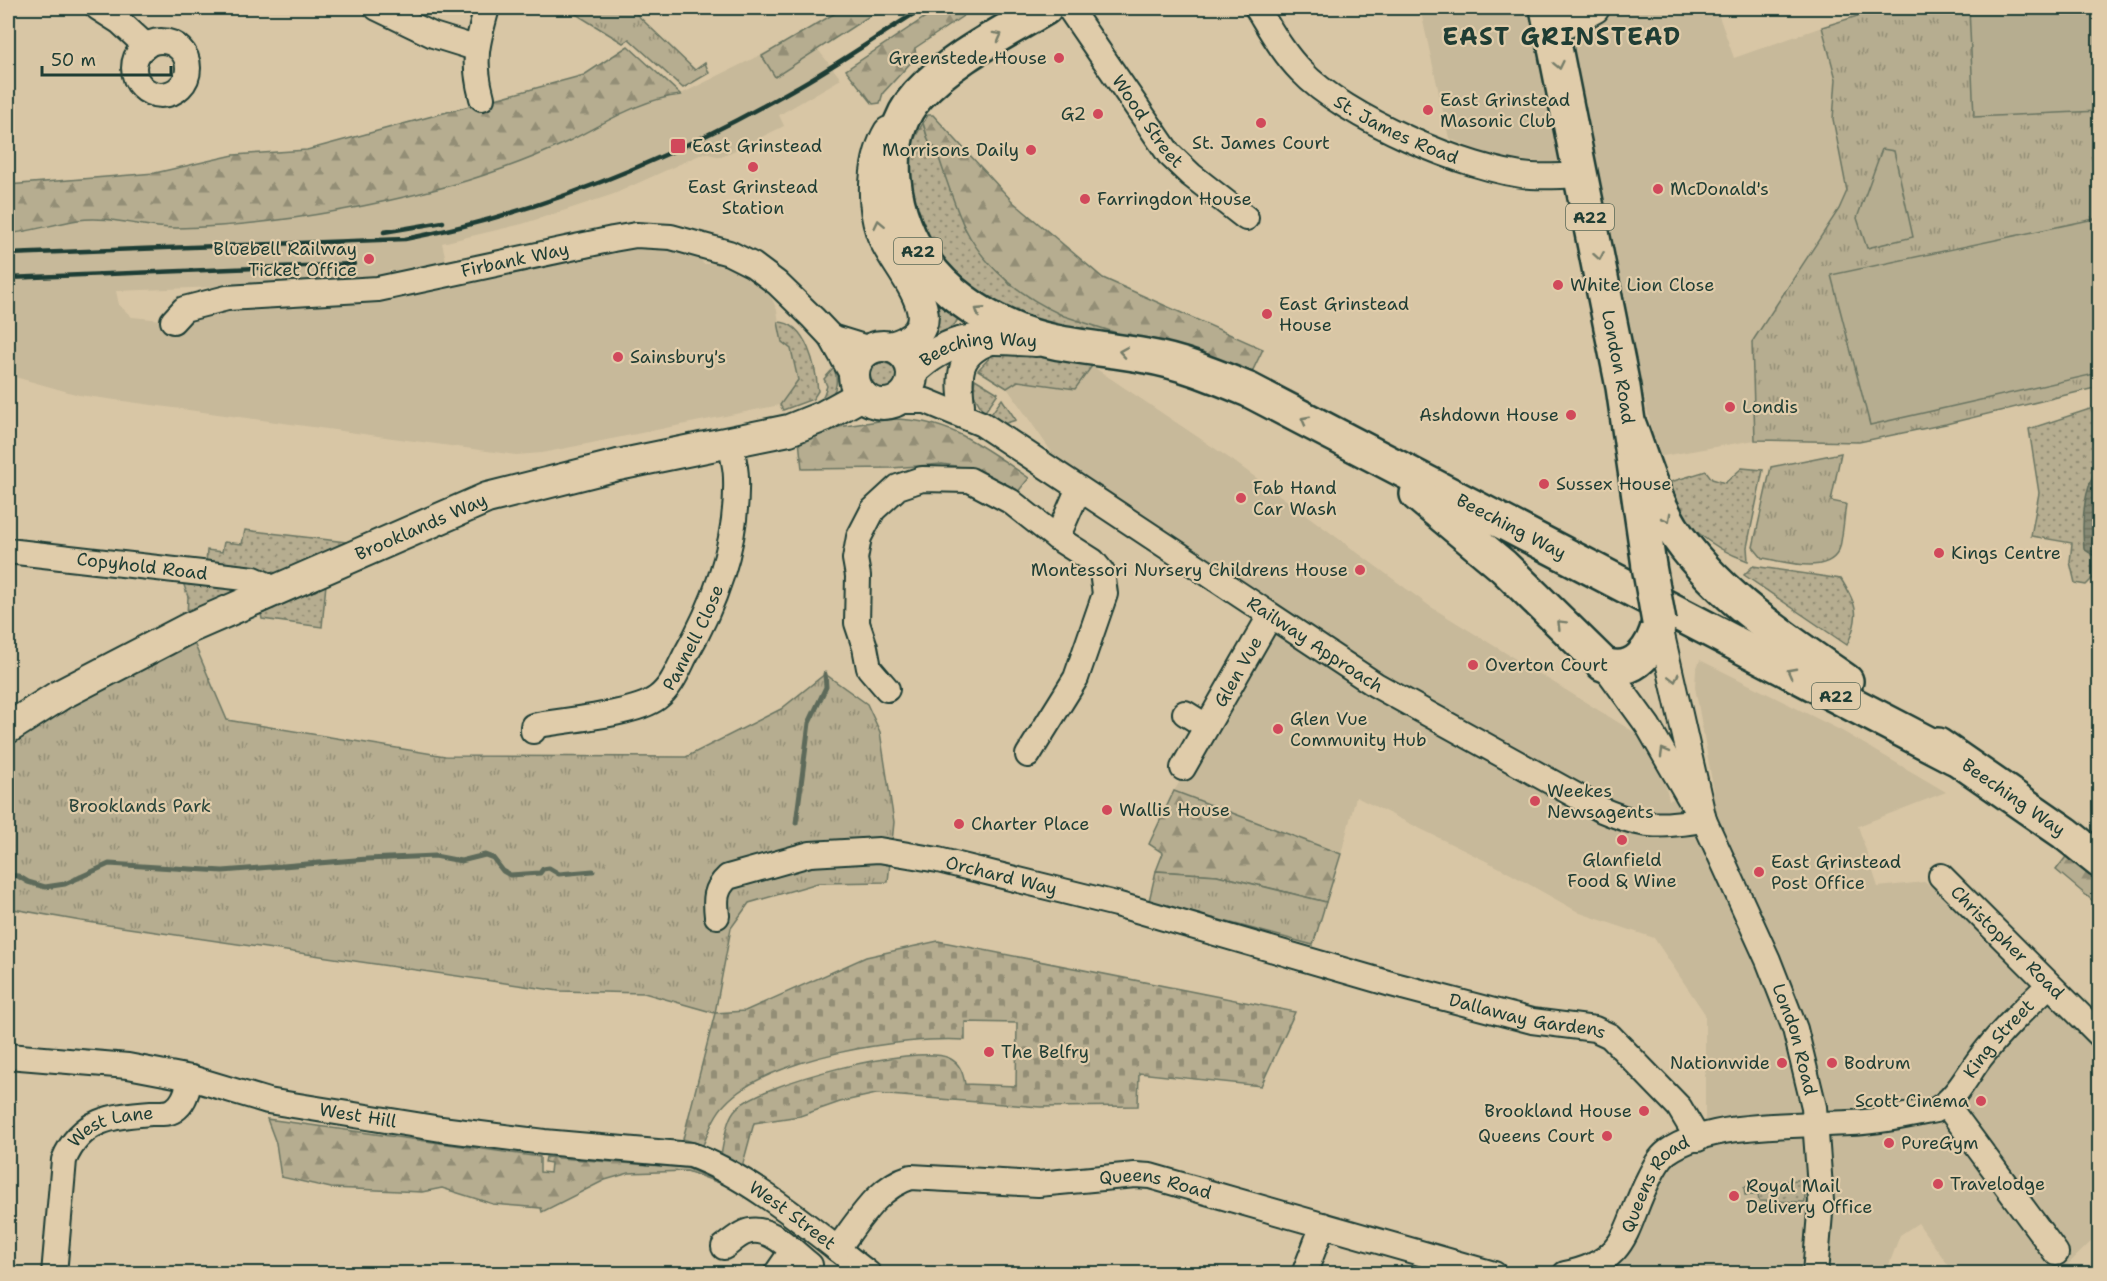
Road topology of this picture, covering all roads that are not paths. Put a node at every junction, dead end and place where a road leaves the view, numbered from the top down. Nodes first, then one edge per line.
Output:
1 (98, 8) edge
2 (377, 8) edge
3 (487, 8) edge
4 (1045, 8) edge
5 (1069, 8) edge
6 (1257, 8) edge
7 (1594, 8) edge
8 (1549, 19) edge
9 (146, 46) dead end
10 (475, 48) junction
11 (918, 96) junction
12 (482, 98) dead end
13 (1566, 176) junction
14 (1246, 218) dead end
15 (173, 321) dead end
16 (831, 337) junction
17 (999, 339) junction
18 (1052, 342) junction
19 (881, 348) junction
20 (912, 374) junction
21 (858, 387) junction
22 (896, 401) junction
23 (962, 405) junction
24 (982, 424) junction
25 (1630, 427) junction
26 (730, 442) junction
27 (1356, 447) junction
28 (1077, 490) junction
29 (1057, 538) junction
30 (8, 551) edge
31 (270, 593) junction
32 (1270, 616) junction
33 (1659, 622) junction
34 (1603, 664) junction
35 (887, 689) dead end
36 (1185, 713) dead end
37 (1206, 726) junction
38 (8, 728) edge
39 (533, 731) dead end
40 (1028, 755) dead end
41 (1954, 757) junction
42 (1183, 768) dead end
43 (1704, 820) junction
44 (2100, 861) edge
45 (1941, 876) dead end
46 (717, 916) dead end
47 (1314, 960) joint
48 (2048, 986) junction
49 (2100, 1035) edge
50 (8, 1056) edge
51 (191, 1078) junction
52 (1946, 1104) junction
53 (1817, 1123) junction
54 (1698, 1139) junction
55 (710, 1162) joint
56 (1323, 1225) junction
57 (724, 1247) dead end
58 (837, 1249) junction
59 (2056, 1253) dead end
60 (54, 1274) edge
61 (776, 1274) edge
62 (869, 1274) edge
63 (1304, 1274) edge
64 (1494, 1274) edge
65 (1565, 1274) edge
66 (1815, 1274) edge

1 - 9 street
2 - 10 street
3 - 10 street
11 -> 4 highway, A22
5 - 14 street, Wood Street
6 - 13 street, St. James Road
7 - 8 main road
8 -> 13 highway, London Road / A22
10 - 12 street
18 -> 11 highway, Beeching Way / A22
19 -> 11 main road
13 -> 25 highway, London Road / A22
15 - 16 street, Firbank Way
16 - 19 street, Firbank Way
16 - 21 street, Firbank Way
17 - 18 main road, Beeching Way
17 - 20 main road, Beeching Way
17 - 23 street
27 -> 18 highway, Beeching Way / A22
19 - 20 main road
19 - 21 main road
20 - 22 main road
20 - 23 street, Railway Approach
21 - 22 main road
21 - 26 main road, Brooklands Way
22 - 24 street, Railway Approach
23 - 24 street, Railway Approach
24 - 28 street, Railway Approach
25 - 33 highway, London Road / A22, bridge
25 -> 41 highway, Beeching Way / A22
26 - 31 main road, Brooklands Way
26 - 39 street, Pannell Close
34 -> 27 highway, London Road / A22
41 -> 27 highway, Beeching Way / A22
28 - 29 street
28 - 32 street, Railway Approach
29 - 35 street
29 - 40 street
30 - 31 street, Copyhold Road
31 - 38 main road, Brooklands Way
32 - 37 street, Glen Vue
32 - 43 street, Railway Approach
33 - 34 highway, London Road / A22
33 -> 43 street, London Road
43 -> 34 street, London Road
36 - 37 street, Glen Vue
37 - 42 street, Glen Vue
41 - 44 highway, Beeching Way / A22
43 - 53 street, London Road
45 - 48 street, Christopher Road
46 - 47 street, Orchard Way
47 - 54 street, Dallaway Gardens
48 - 49 street, Christopher Road
48 - 52 street, King Street
50 - 51 street, West Hill
51 - 55 street, West Hill
51 - 60 street, West Lane
52 - 53 street
52 - 59 street
53 - 54 street, Queens Road
53 - 66 street, London Road
54 - 65 street, Queens Road
55 - 58 street, West Street
56 - 58 street, Queens Road
56 - 63 street
56 - 64 street, Queens Road
57 - 61 street
58 - 62 street, West Street

